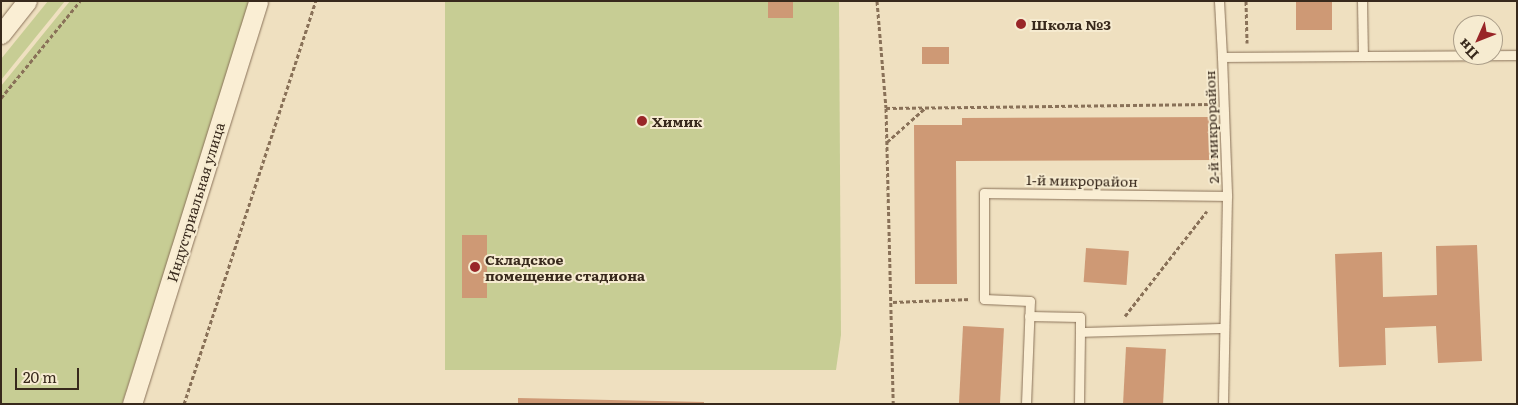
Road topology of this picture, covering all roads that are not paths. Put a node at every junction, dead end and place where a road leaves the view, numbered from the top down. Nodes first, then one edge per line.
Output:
1 (28, 1) edge
2 (258, 1) edge
3 (1219, 1) edge
4 (1362, 1) edge
5 (1, 34) edge
6 (1517, 55) edge
7 (1363, 56) junction
8 (1222, 57) junction
9 (1222, 196) junction
10 (1029, 316) junction
11 (1224, 328) junction
12 (1080, 332) junction
13 (132, 404) edge
14 (1026, 404) edge
15 (1079, 404) edge
16 (1222, 404) edge

1 - 5 street
2 - 13 street, Индустриальная улица
3 - 8 lane, 2-й микрорайон
4 - 7 lane
6 - 7 lane
7 - 8 lane
8 - 9 lane, 2-й микрорайон
9 - 10 lane, 1-й микрорайон
9 - 11 lane
10 - 12 lane
10 - 14 lane
11 - 12 lane
11 - 16 lane
12 - 15 lane

